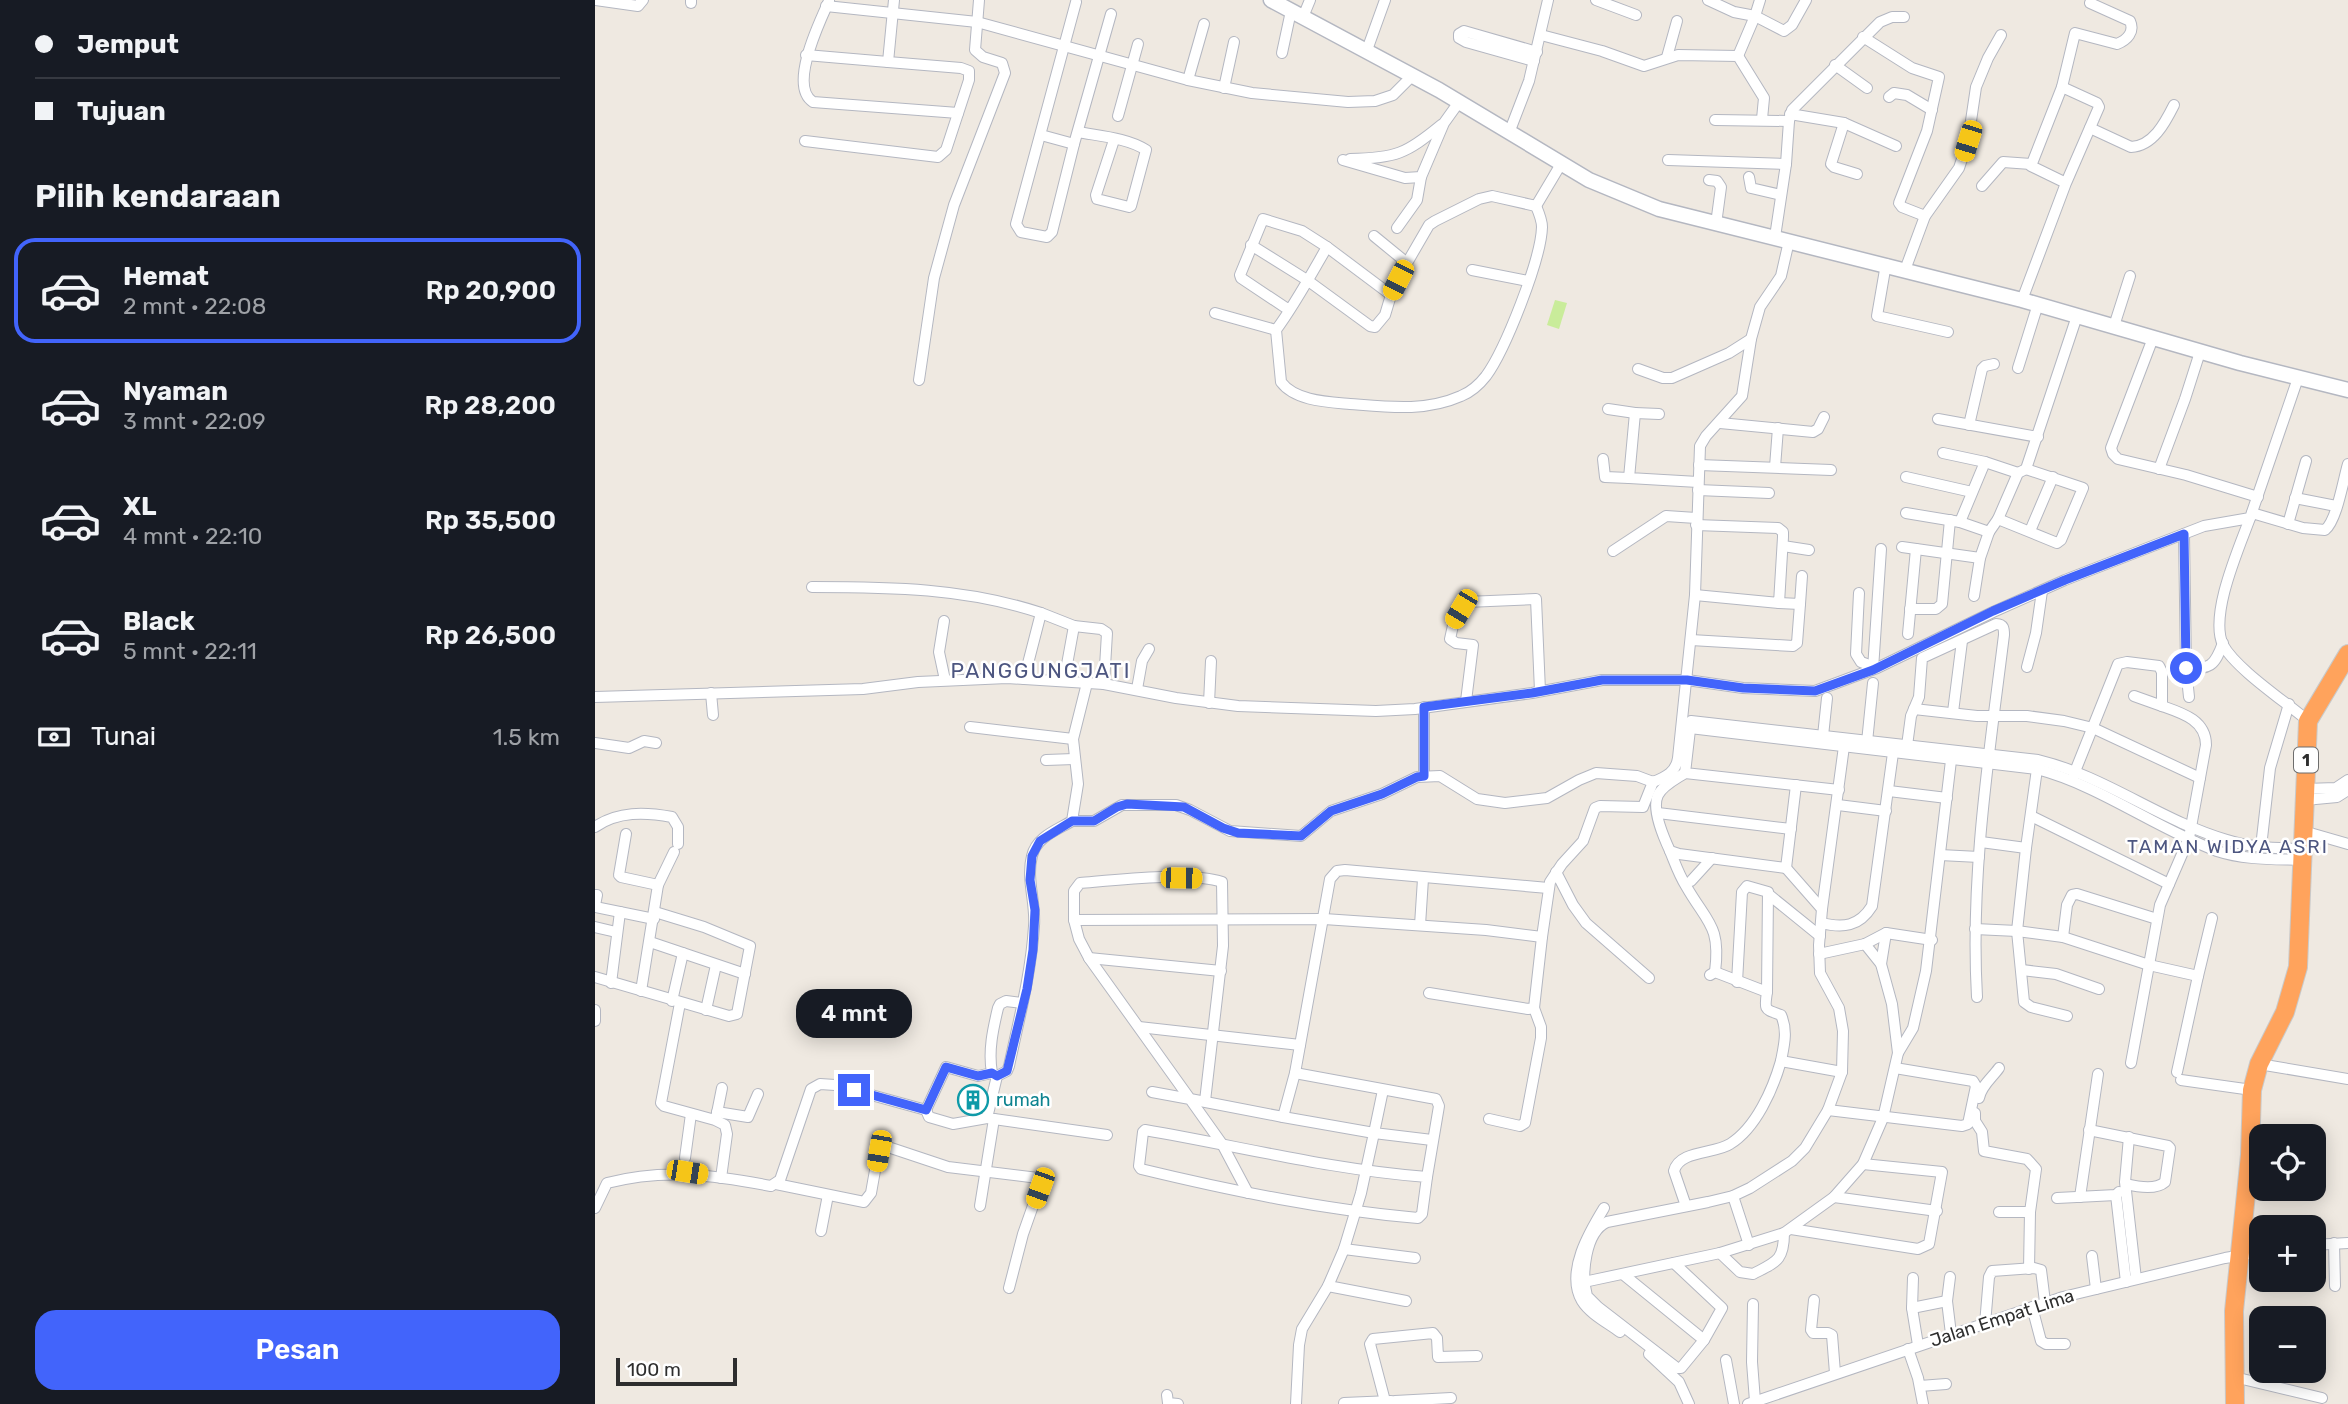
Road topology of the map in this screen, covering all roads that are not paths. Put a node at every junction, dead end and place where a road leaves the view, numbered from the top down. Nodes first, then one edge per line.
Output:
1 (595, 0) edge
2 (643, 0) edge
3 (894, 0) edge
4 (979, 0) edge
5 (1271, 0) edge
6 (1310, 0) edge
7 (1385, 0) edge
8 (1548, 0) edge
9 (1596, 0) edge
10 (1710, 0) edge
11 (1760, 0) edge
12 (1806, 0) edge
13 (1076, 2) edge
14 (827, 3) edge
15 (2090, 3) dead end
16 (892, 14) junction
17 (1111, 14) dead end
18 (1297, 14) junction
19 (1636, 15) dead end
20 (1755, 16) junction
21 (1905, 17) dead end
22 (1677, 21) dead end
23 (977, 22) junction
24 (1204, 23) dead end
25 (1541, 35) junction
26 (2001, 35) dead end
27 (1863, 37) junction
28 (1234, 42) dead end
29 (1138, 44) dead end
30 (1065, 46) junction
31 (1367, 50) junction
32 (1520, 52) junction
33 (1282, 53) dead end
34 (807, 55) junction
35 (1099, 55) junction
36 (1535, 57) junction
37 (1667, 57) junction
38 (1738, 57) junction
39 (888, 62) junction
40 (1132, 65) junction
41 (1835, 65) junction
42 (1413, 75) junction
43 (1188, 80) junction
44 (2062, 87) junction
45 (1224, 88) junction
46 (1867, 88) dead end
47 (1889, 97) dead end
48 (1459, 102) junction
49 (2174, 105) dead end
50 (1932, 110) junction
51 (958, 113) junction
52 (1118, 116) dead end
53 (1789, 118) junction
54 (1762, 119) junction
55 (1715, 120) dead end
56 (1444, 123) junction
57 (1844, 123) junction
58 (2090, 128) junction
59 (1078, 132) junction
60 (1509, 133) junction
61 (1041, 135) junction
62 (1114, 139) junction
63 (805, 141) dead end
64 (1074, 144) junction
65 (1896, 146) dead end
66 (1668, 160) dead end
67 (1560, 164) junction
68 (1786, 164) junction
69 (2032, 164) junction
70 (1857, 174) dead end
71 (1421, 177) junction
72 (1749, 177) dead end
73 (1709, 180) dead end
74 (2066, 183) junction
75 (1982, 186) dead end
76 (1781, 195) junction
77 (1536, 206) junction
78 (1925, 216) junction
79 (1716, 223) junction
80 (1397, 228) dead end
81 (1374, 236) dead end
82 (1782, 239) junction
83 (1251, 245) junction
84 (1327, 247) junction
85 (1407, 263) junction
86 (1886, 264) junction
87 (1472, 270) dead end
88 (1905, 270) junction
89 (2130, 276) dead end
90 (1307, 280) junction
91 (1528, 281) junction
92 (1391, 295) junction
93 (2022, 300) junction
94 (2038, 304) junction
95 (1289, 310) junction
96 (1215, 313) dead end
97 (2077, 316) junction
98 (2114, 326) junction
99 (1276, 330) junction
100 (1948, 332) dead end
101 (2153, 338) junction
102 (1751, 339) junction
103 (2200, 352) junction
104 (1994, 365) dead end
105 (2018, 368) dead end
106 (1638, 369) dead end
107 (2298, 378) junction
108 (919, 380) dead end
109 (2348, 390) edge
110 (1608, 409) dead end
111 (1635, 412) junction
112 (1659, 414) dead end
113 (1824, 417) dead end
114 (1938, 419) dead end
115 (1720, 423) junction
116 (1969, 425) junction
117 (1778, 428) junction
118 (2038, 437) junction
119 (1943, 453) dead end
120 (1603, 459) dead end
121 (2306, 461) dead end
122 (1985, 462) junction
123 (2348, 464) edge
124 (1699, 465) junction
125 (1775, 467) junction
126 (2159, 469) junction
127 (1831, 470) dead end
128 (2022, 471) junction
129 (1906, 477) dead end
130 (2053, 477) junction
131 (1629, 478) junction
132 (1698, 486) junction
133 (1972, 492) junction
134 (1769, 494) dead end
135 (2258, 497) junction
136 (2295, 498) junction
137 (2336, 506) junction
138 (1906, 513) dead end
139 (2251, 516) junction
140 (1998, 519) junction
141 (1696, 521) junction
142 (1955, 521) junction
143 (2288, 524) junction
144 (1989, 531) junction
145 (2030, 531) junction
146 (2184, 534) junction
147 (1783, 546) junction
148 (1902, 547) dead end
149 (1881, 549) dead end
150 (1809, 550) dead end
151 (1916, 550) junction
152 (1613, 551) dead end
153 (1947, 555) junction
154 (1980, 558) junction
155 (1802, 576) dead end
156 (812, 587) dead end
157 (2042, 591) junction
158 (1859, 593) dead end
159 (1695, 594) junction
160 (1974, 596) dead end
161 (1779, 603) junction
162 (1800, 604) junction
163 (1910, 609) junction
164 (1041, 613) junction
165 (944, 621) dead end
166 (1074, 626) junction
167 (1907, 634) dead end
168 (1691, 640) junction
169 (1962, 641) junction
170 (2223, 643) junction
171 (1149, 649) dead end
172 (2348, 654) edge
173 (1211, 661) dead end
174 (2027, 667) dead end
175 (1872, 668) junction
176 (2186, 668) junction
177 (1024, 679) junction
178 (945, 680) junction
179 (1687, 680) junction
180 (1064, 681) junction
181 (1087, 683) junction
182 (1873, 683) dead end
183 (1104, 684) junction
184 (1137, 689) junction
185 (1541, 691) junction
186 (711, 693) junction
187 (2134, 696) dead end
188 (595, 697) edge
189 (2189, 697) dead end
190 (1827, 698) dead end
191 (1466, 701) junction
192 (1209, 703) junction
193 (2289, 704) junction
194 (2162, 706) junction
195 (1424, 707) junction
196 (1915, 709) junction
197 (1953, 712) junction
198 (713, 715) dead end
199 (1995, 717) junction
200 (2308, 721) junction
201 (1691, 725) junction
202 (970, 727) dead end
203 (2093, 727) junction
204 (1823, 736) junction
205 (1073, 739) junction
206 (1867, 742) junction
207 (595, 743) edge
208 (656, 743) dead end
209 (1845, 743) junction
210 (1906, 750) junction
211 (1893, 753) junction
212 (1952, 756) junction
213 (1074, 759) junction
214 (1047, 760) dead end
215 (1989, 760) junction
216 (2037, 769) junction
217 (1685, 773) junction
218 (2073, 775) junction
219 (1424, 776) junction
220 (2200, 778) junction
221 (2348, 780) edge
222 (1653, 782) junction
223 (1796, 785) junction
224 (1839, 790) junction
225 (2348, 790) edge
226 (1889, 791) junction
227 (2305, 795) junction
228 (1947, 798) junction
229 (1837, 806) junction
230 (1886, 811) junction
231 (1658, 813) junction
232 (2031, 816) junction
233 (1072, 821) junction
234 (2192, 826) junction
235 (595, 827) edge
236 (1791, 829) junction
237 (626, 834) dead end
238 (2189, 838) junction
239 (1980, 842) junction
240 (2348, 844) edge
241 (2261, 847) junction
242 (2025, 848) junction
243 (1670, 851) junction
244 (2302, 854) junction
245 (1941, 855) junction
246 (1979, 857) junction
247 (1712, 858) junction
248 (1786, 868) junction
249 (1556, 872) junction
250 (1423, 879) junction
251 (1691, 881) dead end
252 (658, 884) junction
253 (1548, 888) junction
254 (2168, 889) junction
255 (1768, 894) junction
256 (595, 895) edge
257 (595, 906) edge
258 (1822, 909) junction
259 (620, 912) junction
260 (655, 915) junction
261 (2212, 918) dead end
262 (1224, 919) junction
263 (1324, 919) junction
264 (2157, 919) junction
265 (1074, 920) junction
266 (1821, 923) junction
267 (1420, 925) junction
268 (595, 927) edge
269 (1975, 929) junction
270 (2017, 930) junction
271 (616, 932) junction
272 (1886, 933) junction
273 (1820, 936) junction
274 (1542, 937) junction
275 (2063, 937) junction
276 (1932, 940) junction
277 (650, 942) junction
278 (1865, 944) junction
279 (683, 953) junction
280 (1819, 954) junction
281 (1089, 958) junction
282 (1881, 964) junction
283 (716, 965) junction
284 (2150, 965) junction
285 (2022, 970) junction
286 (1220, 971) junction
287 (744, 974) junction
288 (2198, 976) junction
289 (595, 977) edge
290 (1649, 978) dead end
291 (1737, 982) junction
292 (611, 983) junction
293 (2099, 989) dead end
294 (641, 991) junction
295 (1767, 992) junction
296 (1429, 993) dead end
297 (1977, 997) dead end
298 (676, 1002) junction
299 (1022, 1003) junction
300 (1534, 1008) junction
301 (595, 1010) edge
302 (706, 1010) junction
303 (2067, 1016) dead end
304 (595, 1021) edge
305 (1139, 1027) junction
306 (1896, 1027) junction
307 (1913, 1028) junction
308 (1213, 1034) junction
309 (1300, 1045) junction
310 (1898, 1053) junction
311 (1781, 1061) junction
312 (2131, 1063) dead end
313 (2259, 1064) junction
314 (1895, 1068) junction
315 (1999, 1068) dead end
316 (1842, 1072) junction
317 (1295, 1073) junction
318 (2098, 1074) dead end
319 (994, 1075) junction
320 (2348, 1079) edge
321 (722, 1088) dead end
322 (1383, 1090) junction
323 (2252, 1090) junction
324 (1152, 1092) dead end
325 (758, 1094) dead end
326 (1190, 1100) junction
327 (1205, 1101) junction
328 (926, 1110) junction
329 (1828, 1110) junction
330 (691, 1114) junction
331 (716, 1116) junction
332 (1283, 1117) junction
333 (1883, 1118) junction
334 (990, 1119) junction
335 (1489, 1119) dead end
336 (2089, 1130) junction
337 (1374, 1133) junction
338 (1107, 1135) dead end
339 (2129, 1137) junction
340 (1432, 1140) junction
341 (1222, 1144) junction
342 (685, 1158) dead end
343 (1863, 1164) junction
344 (1366, 1170) junction
345 (988, 1171) junction
346 (1427, 1177) junction
347 (721, 1178) junction
348 (776, 1184) junction
349 (2126, 1184) junction
350 (1248, 1193) junction
351 (828, 1195) junction
352 (2116, 1195) junction
353 (1733, 1196) junction
354 (1834, 1197) junction
355 (2080, 1197) junction
356 (2057, 1198) dead end
357 (980, 1206) dead end
358 (1686, 1206) junction
359 (595, 1208) edge
360 (1604, 1208) dead end
361 (1355, 1210) junction
362 (1937, 1211) junction
363 (1999, 1212) dead end
364 (2030, 1212) junction
365 (821, 1231) dead end
366 (1787, 1231) junction
367 (2334, 1243) junction
368 (2348, 1243) edge
369 (2326, 1244) edge
370 (1749, 1245) junction
371 (1343, 1249) junction
372 (1720, 1254) junction
373 (2249, 1254) edge
374 (2092, 1256) dead end
375 (2240, 1256) junction
376 (1415, 1258) dead end
377 (1674, 1263) junction
378 (2029, 1269) junction
379 (1624, 1275) junction
380 (1950, 1277) dead end
381 (1913, 1278) dead end
382 (2131, 1281) junction
383 (1584, 1282) junction
384 (1328, 1286) junction
385 (2335, 1286) dead end
386 (1009, 1288) dead end
387 (2096, 1289) junction
388 (1814, 1300) dead end
389 (1406, 1301) dead end
390 (1947, 1301) junction
391 (2045, 1302) junction
392 (1753, 1304) dead end
393 (2032, 1307) junction
394 (1912, 1308) junction
395 (1985, 1324) junction
396 (1951, 1334) junction
397 (1704, 1340) junction
398 (2065, 1344) dead end
399 (1913, 1347) junction
400 (1477, 1356) dead end
401 (1726, 1360) dead end
402 (1835, 1373) junction
403 (2234, 1377) junction
404 (1945, 1384) dead end
405 (1920, 1386) junction
406 (1167, 1395) dead end
407 (1451, 1398) dead end
408 (2322, 1398) dead end
409 (1392, 1402) edge
410 (1344, 1403) edge
411 (1751, 1403) edge
412 (1178, 1404) edge
413 (1296, 1404) edge
414 (1689, 1404) edge
415 (1734, 1404) edge
416 (1923, 1404) edge
417 (2235, 1404) edge

1 - 2 street
3 - 16 street
4 - 23 street
5 - 18 street
6 - 18 street
7 - 31 street
8 - 25 street
9 - 19 street
10 - 20 street
11 - 20 street
12 - 20 street
13 - 30 street
14 - 16 street
14 - 34 street
15 - 44 street
16 - 23 street
16 - 39 street
17 - 35 street
18 - 31 street
18 - 33 street
20 - 38 street
21 - 27 street
22 - 37 street
23 - 30 street
23 - 108 street
24 - 43 street
25 - 36 street
25 - 37 street
26 - 78 street
27 - 41 street
27 - 50 street
28 - 45 street
29 - 40 street
30 - 35 street
30 - 61 street
31 - 42 street
32 - 32 street
32 - 36 street
34 - 39 street
34 - 51 street
35 - 40 street
35 - 59 street
36 - 60 street
37 - 38 street
38 - 54 street
39 - 51 street
40 - 43 street
40 - 52 street
41 - 46 street
41 - 53 street
42 - 45 street
42 - 48 street
43 - 45 street
44 - 58 street
44 - 69 street
47 - 50 street
48 - 56 street
48 - 60 street
49 - 58 street
50 - 78 street
51 - 63 street
53 - 54 street
53 - 57 street
53 - 68 street
54 - 55 street
56 - 71 street
56 - 71 street
57 - 65 street
57 - 70 street
58 - 74 street
59 - 62 street
59 - 64 street
60 - 67 street
61 - 64 street
61 - 64 street
62 - 62 street
66 - 68 street
67 - 77 street
67 - 79 street
68 - 76 street
69 - 74 street
69 - 75 street
71 - 80 street
72 - 76 street
73 - 79 street
74 - 93 street
76 - 82 street
77 - 85 street
77 - 91 street
78 - 88 street
79 - 82 street
81 - 85 street
82 - 86 street
82 - 102 street
83 - 84 street
83 - 90 street
83 - 95 street
84 - 90 street
84 - 92 street
85 - 92 street
86 - 88 street
86 - 100 street
87 - 91 street
88 - 93 street
89 - 98 street
90 - 92 street
90 - 95 street
91 - 99 street
93 - 94 street
94 - 97 street
94 - 105 street
95 - 99 street
96 - 99 street
97 - 98 street
97 - 118 street
98 - 101 street
101 - 103 street
101 - 126 street
102 - 106 street
102 - 115 street
103 - 107 street
103 - 126 street
104 - 116 street
107 - 109 street
107 - 135 street
110 - 111 street
111 - 112 street
111 - 131 street
113 - 117 street
114 - 116 street
115 - 117 street
115 - 124 street
116 - 118 street
117 - 125 street
118 - 128 street
119 - 122 street
120 - 131 street
121 - 136 street
122 - 128 street
122 - 133 street
123 - 137 street
124 - 125 street
124 - 132 street
125 - 127 street
126 - 135 street
128 - 130 street
128 - 140 street
129 - 133 street
130 - 145 street
130 - 145 street
131 - 132 street
132 - 134 street
132 - 141 street
133 - 142 street
135 - 139 street
136 - 137 street
136 - 143 street
137 - 143 street
138 - 142 street
139 - 143 street
139 - 146 street
139 - 170 street
140 - 144 street
140 - 145 street
141 - 147 street
141 - 152 street
141 - 159 street
142 - 144 street
142 - 153 street
144 - 154 street
146 - 157 street
146 - 176 street
147 - 150 street
147 - 161 street
148 - 151 street
149 - 175 street
151 - 153 street
151 - 163 street
153 - 154 street
153 - 163 street
154 - 160 street
155 - 162 street
156 - 164 street
157 - 174 street
157 - 175 street
158 - 175 street
159 - 161 street
159 - 168 street
161 - 162 street
162 - 168 street
163 - 167 street
164 - 166 street
164 - 177 street
165 - 178 street
166 - 180 street
166 - 183 street
168 - 179 street
169 - 196 street
169 - 197 street
169 - 199 street
170 - 176 street
170 - 193 street
171 - 184 street
172 - 200 highway, 1
173 - 192 street
175 - 179 street
176 - 189 street
177 - 178 street
177 - 180 street
178 - 186 street
179 - 185 street
179 - 222 street
180 - 181 street
181 - 183 street
181 - 205 street
182 - 206 street
183 - 184 street
184 - 192 street
185 - 191 street
185 - 191 street
186 - 188 street
186 - 198 street
187 - 194 street
190 - 204 street
191 - 195 street
192 - 195 street
193 - 200 street
193 - 241 street
194 - 203 street
194 - 220 street
195 - 219 street
196 - 197 street
196 - 210 street
197 - 199 street
199 - 203 street
199 - 215 street
200 - 227 highway, 1
201 - 204 street
201 - 209 street
201 - 217 street
202 - 205 street
203 - 218 street
203 - 220 street
204 - 209 street
205 - 213 street
206 - 209 street
206 - 210 street
207 - 208 street
209 - 211 street
209 - 224 street
210 - 211 street
210 - 212 street
211 - 226 street
212 - 215 street
212 - 228 street
213 - 214 street
213 - 233 street
215 - 216 street
215 - 218 street
215 - 239 street
216 - 218 street
216 - 232 street
217 - 223 street
217 - 231 street
218 - 234 street
218 - 238 street
219 - 222 street
219 - 233 street
220 - 234 street
221 - 227 street
222 - 249 street
223 - 224 street
223 - 236 street
224 - 229 street
225 - 227 street
226 - 228 street
226 - 230 street
227 - 244 highway, 1
228 - 245 street
229 - 230 street
229 - 258 street
230 - 266 street
231 - 236 street
231 - 243 street
232 - 242 street
232 - 254 street
233 - 299 street
234 - 238 street
234 - 241 street
235 - 252 street
236 - 248 street
237 - 252 street
238 - 244 street
238 - 254 street
239 - 242 street
239 - 246 street
240 - 244 street
241 - 244 street
242 - 270 street
243 - 247 street
243 - 291 street
244 - 313 highway, 1
245 - 246 street
245 - 276 street
246 - 269 street
247 - 248 street
247 - 251 street
248 - 258 street
249 - 253 street
249 - 290 street
250 - 253 street
250 - 263 street
250 - 267 street
252 - 260 street
253 - 274 street
254 - 264 street
255 - 273 street
255 - 291 street
255 - 295 street
256 - 257 street
257 - 259 street
258 - 266 street
259 - 260 street
259 - 271 street
260 - 277 street
260 - 287 street
261 - 288 street
262 - 263 street
262 - 265 street
262 - 265 street
262 - 286 street
263 - 267 street
263 - 309 street
264 - 275 street
264 - 284 street
265 - 281 street
266 - 273 street
267 - 274 street
268 - 271 street
269 - 270 street
269 - 297 street
270 - 275 street
270 - 285 street
271 - 292 street
272 - 276 street
272 - 278 street
272 - 282 street
273 - 280 street
274 - 300 street
275 - 284 street
276 - 307 street
277 - 279 street
277 - 294 street
278 - 280 street
278 - 282 street
279 - 283 street
279 - 298 street
280 - 316 street
281 - 286 street
281 - 305 street
282 - 306 street
283 - 287 street
283 - 302 street
284 - 288 street
284 - 312 street
285 - 293 street
285 - 303 street
286 - 308 street
287 - 302 street
288 - 323 street
289 - 292 street
291 - 295 street
292 - 294 street
294 - 298 street
295 - 311 street
296 - 300 street
298 - 302 street
298 - 330 street
299 - 319 street
299 - 319 street
300 - 335 street
301 - 304 street
305 - 308 street
305 - 326 street
306 - 307 street
306 - 310 street
307 - 310 street
308 - 309 street
308 - 327 street
309 - 317 street
310 - 314 street
311 - 316 street
311 - 358 street
313 - 320 street
313 - 323 highway, 1
314 - 333 street
314 - 333 street
315 - 364 street
316 - 329 street
317 - 322 street
317 - 332 street
318 - 336 street
319 - 328 street
319 - 334 street
321 - 331 street
322 - 337 street
322 - 340 street
323 - 375 highway, 1
324 - 326 street
325 - 331 street
326 - 327 street
326 - 341 street
327 - 332 street
328 - 334 street
328 - 348 street
329 - 333 street
329 - 353 street
330 - 331 street
330 - 342 street
331 - 347 street
332 - 337 street
333 - 343 street
334 - 338 street
334 - 345 street
336 - 339 street
336 - 355 street
337 - 340 street
337 - 344 street
339 - 349 street
339 - 349 street
340 - 346 street
341 - 344 street
341 - 350 street
341 - 350 street
343 - 354 street
343 - 362 street
344 - 346 street
344 - 361 street
345 - 351 street
345 - 357 street
345 - 386 street
346 - 361 street
347 - 348 street
347 - 359 street
348 - 351 street
349 - 352 street
349 - 382 street
350 - 361 street
351 - 365 street
352 - 355 street
352 - 382 street
353 - 358 street
353 - 370 street
354 - 362 street
354 - 366 street
355 - 356 street
358 - 383 street
360 - 414 street
361 - 371 street
362 - 366 street
363 - 364 street
364 - 378 street
366 - 370 street
366 - 372 street
367 - 368 street
367 - 369 street
367 - 385 street
370 - 372 street
371 - 376 street
371 - 384 street
372 - 377 street
373 - 375 street, Jalan Empat Lima
374 - 387 street
375 - 382 street, Jalan Empat Lima
375 - 403 highway, 1
377 - 379 street
377 - 397 street
378 - 391 street
378 - 395 street
379 - 383 street
379 - 397 street
380 - 390 street
381 - 394 street
382 - 387 street, Jalan Empat Lima
383 - 397 street
384 - 389 street
384 - 413 street
387 - 391 street, Jalan Empat Lima
388 - 402 street
390 - 394 street
390 - 396 street
391 - 393 street, Jalan Empat Lima
392 - 411 street
393 - 395 street, Jalan Empat Lima
393 - 398 street
394 - 399 street
395 - 396 street, Jalan Empat Lima
396 - 399 street, Jalan Empat Lima
399 - 402 street, Jalan Empat Lima
399 - 405 street
400 - 409 street
401 - 415 street
402 - 411 street, Jalan Empat Lima
403 - 408 street
403 - 417 highway, 1
404 - 405 street
405 - 416 street
406 - 412 street
407 - 409 street
409 - 410 street

